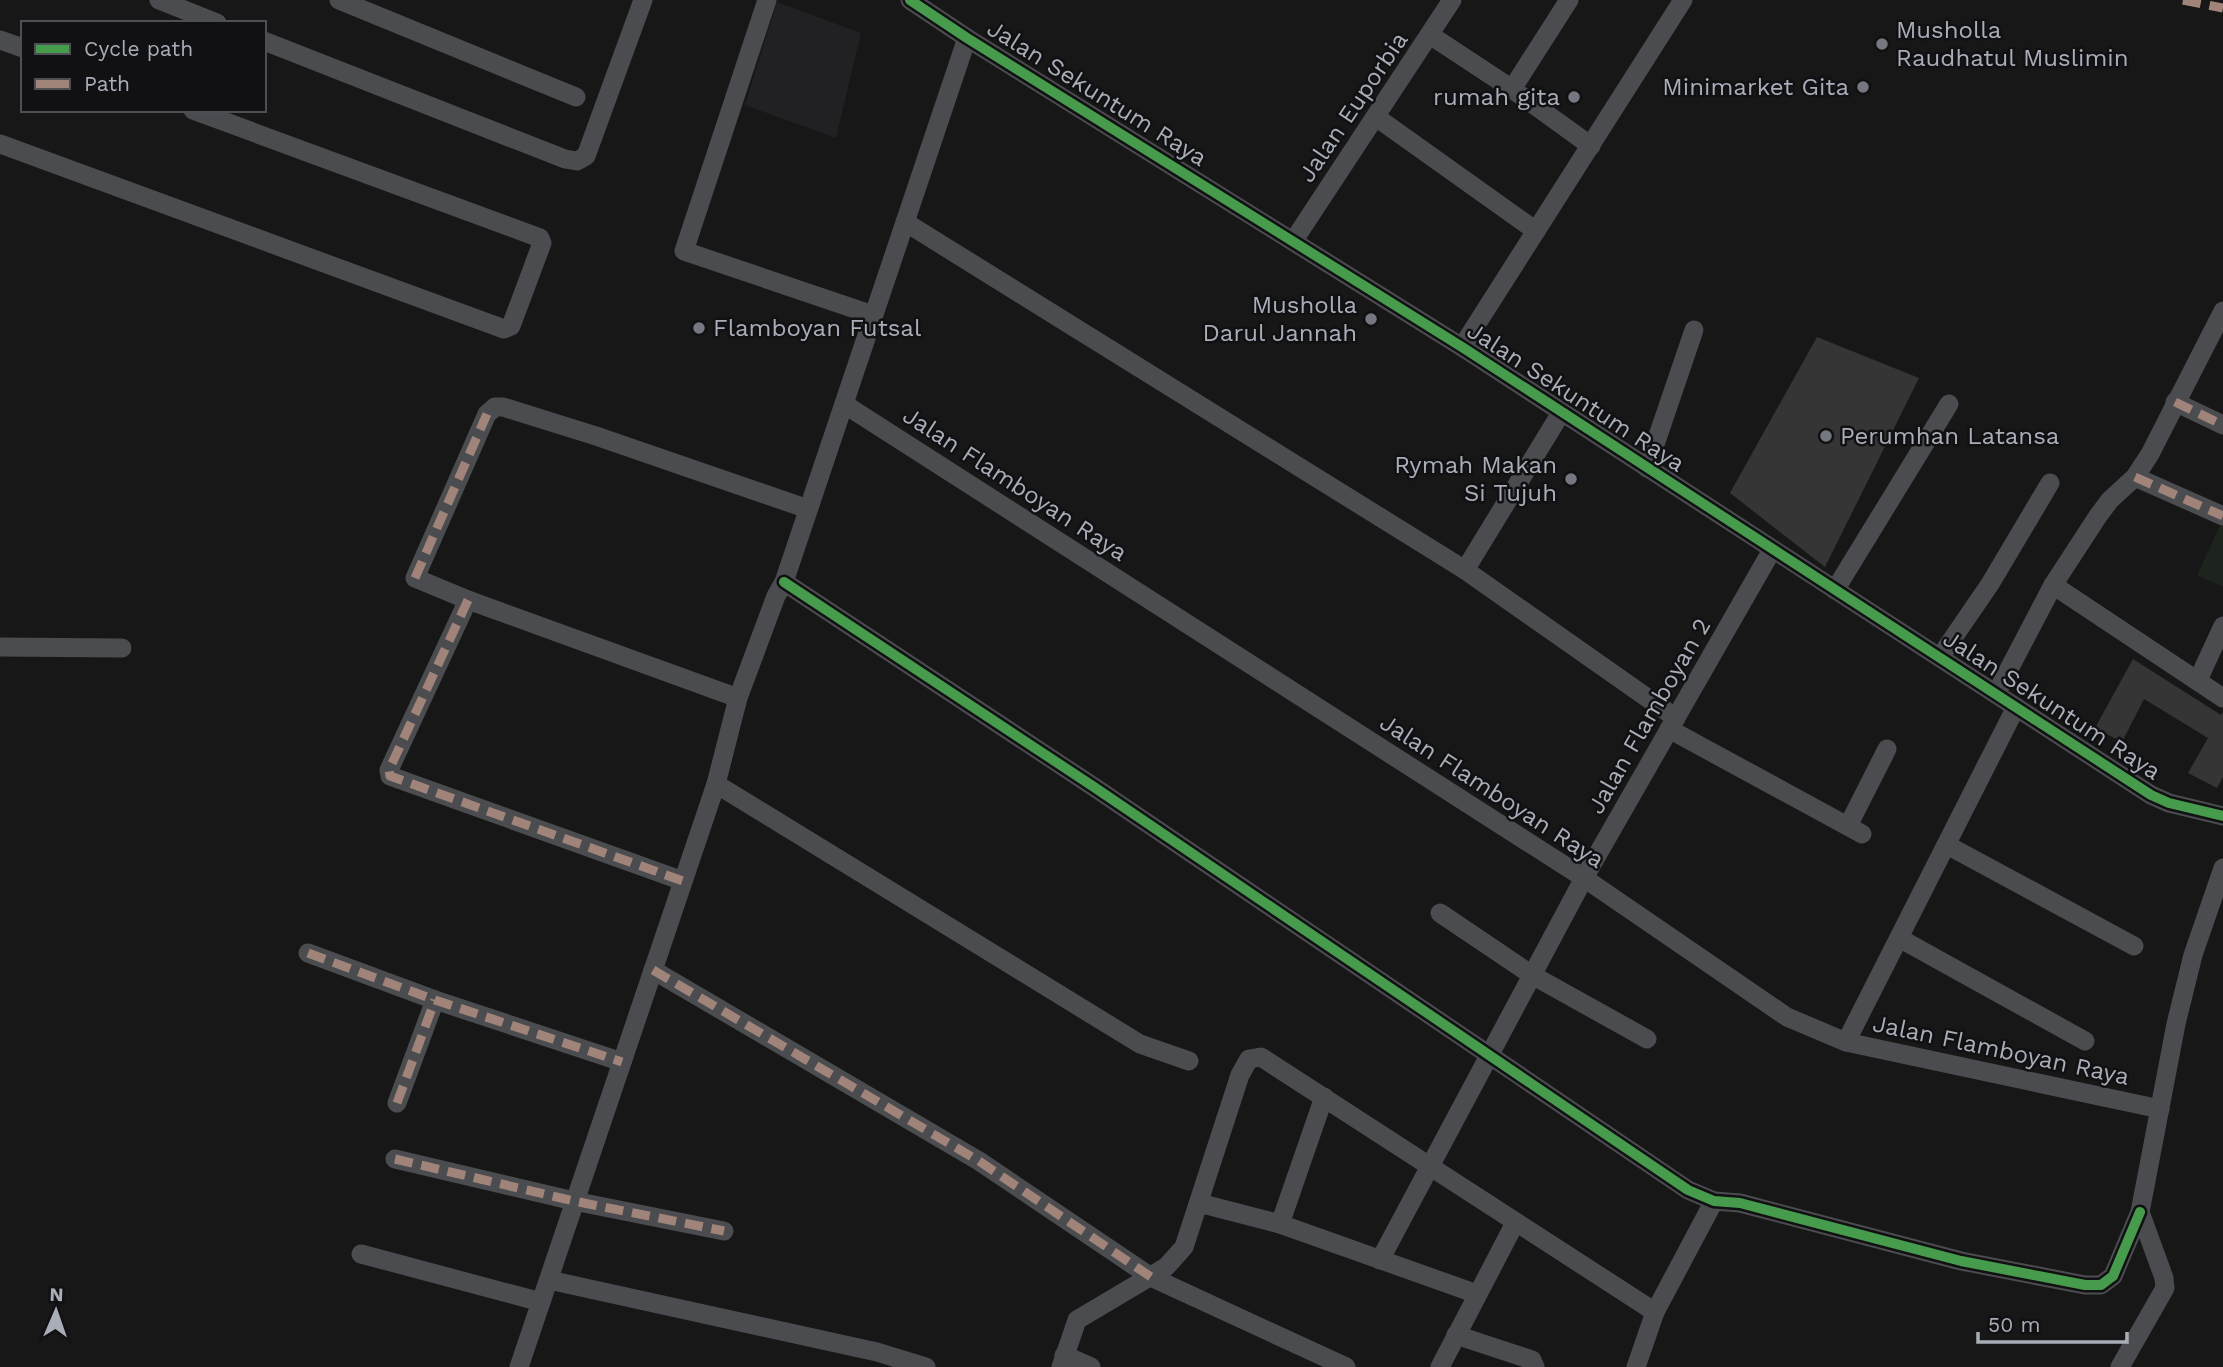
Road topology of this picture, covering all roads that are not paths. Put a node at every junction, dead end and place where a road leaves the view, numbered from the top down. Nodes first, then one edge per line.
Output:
1 (159, 0) edge
2 (643, 0) edge
3 (768, 0) edge
4 (910, 0) edge
5 (1452, 0) edge
6 (1569, 0) edge
7 (1683, 0) edge
8 (343, 1) edge
9 (212, 21) edge
10 (1430, 35) junction
11 (967, 38) junction
12 (0, 40) edge
13 (266, 42) edge
14 (21, 47) edge
15 (1512, 89) junction
16 (576, 97) dead end
17 (198, 112) edge
18 (1376, 117) junction
19 (0, 144) edge
20 (1591, 146) junction
21 (905, 222) junction
22 (1536, 231) junction
23 (1294, 240) junction
24 (873, 315) junction
25 (2220, 325) edge
26 (1694, 331) dead end
27 (1462, 347) junction
28 (2175, 402) junction
29 (844, 404) junction
30 (1949, 404) dead end
31 (1562, 413) junction
32 (2223, 425) edge
33 (1647, 468) junction
34 (2135, 477) junction
35 (2050, 483) dead end
36 (808, 509) junction
37 (2223, 516) edge
38 (1772, 550) junction
39 (1465, 570) junction
40 (784, 582) junction
41 (2053, 585) junction
42 (1835, 590) junction
43 (468, 600) junction
44 (2223, 626) edge
45 (0, 647) edge
46 (122, 648) dead end
47 (1940, 657) junction
48 (2198, 680) junction
49 (1996, 694) junction
50 (738, 698) junction
51 (2223, 698) edge
52 (2017, 707) junction
53 (1673, 724) junction
54 (1887, 750) dead end
55 (716, 784) junction
56 (2223, 816) edge
57 (1947, 845) junction
58 (2223, 868) edge
59 (1584, 878) junction
60 (683, 881) junction
61 (1440, 913) dead end
62 (1899, 938) junction
63 (2134, 946) dead end
64 (308, 953) dead end
65 (653, 971) junction
66 (1532, 975) junction
67 (435, 1000) junction
68 (1647, 1039) dead end
69 (2085, 1041) dead end
70 (1846, 1042) junction
71 (1490, 1055) junction
72 (1189, 1061) dead end
73 (622, 1062) junction
74 (1324, 1097) junction
75 (397, 1103) dead end
76 (2160, 1108) junction
77 (395, 1159) dead end
78 (1432, 1167) junction
79 (574, 1201) junction
80 (1714, 1201) junction
81 (1199, 1203) junction
82 (2140, 1212) junction
83 (1515, 1223) junction
84 (1280, 1224) junction
85 (724, 1231) dead end
86 (361, 1254) dead end
87 (1380, 1260) junction
88 (1151, 1277) junction
89 (549, 1280) junction
90 (1478, 1294) junction
91 (541, 1302) junction
92 (1655, 1312) junction
93 (1456, 1335) junction
94 (887, 1361) edge
95 (1063, 1361) edge
96 (2129, 1362) edge
97 (519, 1367) edge
98 (926, 1367) edge
99 (1091, 1367) edge
100 (1346, 1367) edge
101 (1440, 1367) edge
102 (1535, 1367) edge
103 (1636, 1367) edge

1 - 9 street
2 - 13 street
3 - 24 street
4 - 11 street, Jalan Sekuntum Raya
5 - 10 street, Jalan Euporbia
6 - 15 street
7 - 20 street
8 - 16 street
10 - 15 street
10 - 18 street, Jalan Euporbia
11 - 21 street
11 - 23 street, Jalan Sekuntum Raya
12 - 14 street
15 - 20 street
17 - 19 street
18 - 22 street
18 - 23 street, Jalan Euporbia
20 - 22 street
21 - 24 street
21 - 39 street
22 - 27 street
23 - 27 street, Jalan Sekuntum Raya
24 - 29 street
25 - 28 street
26 - 33 street
27 - 31 street, Jalan Sekuntum Raya
28 - 32 street
28 - 34 street
29 - 36 street
29 - 59 street, Jalan Flamboyan Raya
30 - 42 street
31 - 33 street, Jalan Sekuntum Raya
31 - 39 street
33 - 38 street, Jalan Sekuntum Raya
34 - 37 street
34 - 41 street
35 - 47 street
36 - 40 street
36 - 43 street
38 - 42 street, Jalan Sekuntum Raya
38 - 53 street, Jalan Flamboyan 2
39 - 53 street
40 - 50 street
40 - 71 street
41 - 48 street
41 - 49 street
42 - 47 street, Jalan Sekuntum Raya
43 - 50 street
43 - 60 street
44 - 48 street
45 - 46 street
47 - 49 street, Jalan Sekuntum Raya
48 - 51 street
49 - 52 street, Jalan Sekuntum Raya
50 - 55 street
52 - 56 street, Jalan Sekuntum Raya
52 - 57 street
53 - 54 street
53 - 59 street, Jalan Flamboyan 2
55 - 60 street
55 - 72 street
57 - 62 street
57 - 63 street
58 - 76 street
59 - 66 street, Jalan Flamboyan 2
59 - 70 street, Jalan Flamboyan Raya
60 - 65 street
61 - 66 street
62 - 69 street
62 - 70 street
64 - 67 street
65 - 73 street
65 - 88 street
66 - 68 street
66 - 71 street, Jalan Flamboyan 2
67 - 73 street
67 - 75 street
70 - 76 street, Jalan Flamboyan Raya
71 - 78 street, Jalan Flamboyan 2
71 - 80 street
73 - 79 street
74 - 78 street
74 - 81 street
74 - 84 street
76 - 82 street
77 - 79 street
78 - 83 street
78 - 87 street, Jalan Flamboyan 2
79 - 85 street
79 - 89 street
80 - 82 street
80 - 92 street
81 - 84 street
81 - 88 street
82 - 96 street
83 - 90 street
83 - 92 street
84 - 87 street
86 - 91 street
87 - 90 street
88 - 95 street
88 - 100 street
89 - 91 street
89 - 94 street
90 - 93 street
91 - 97 street
92 - 103 street
93 - 101 street
93 - 102 street
94 - 98 street
95 - 99 street

